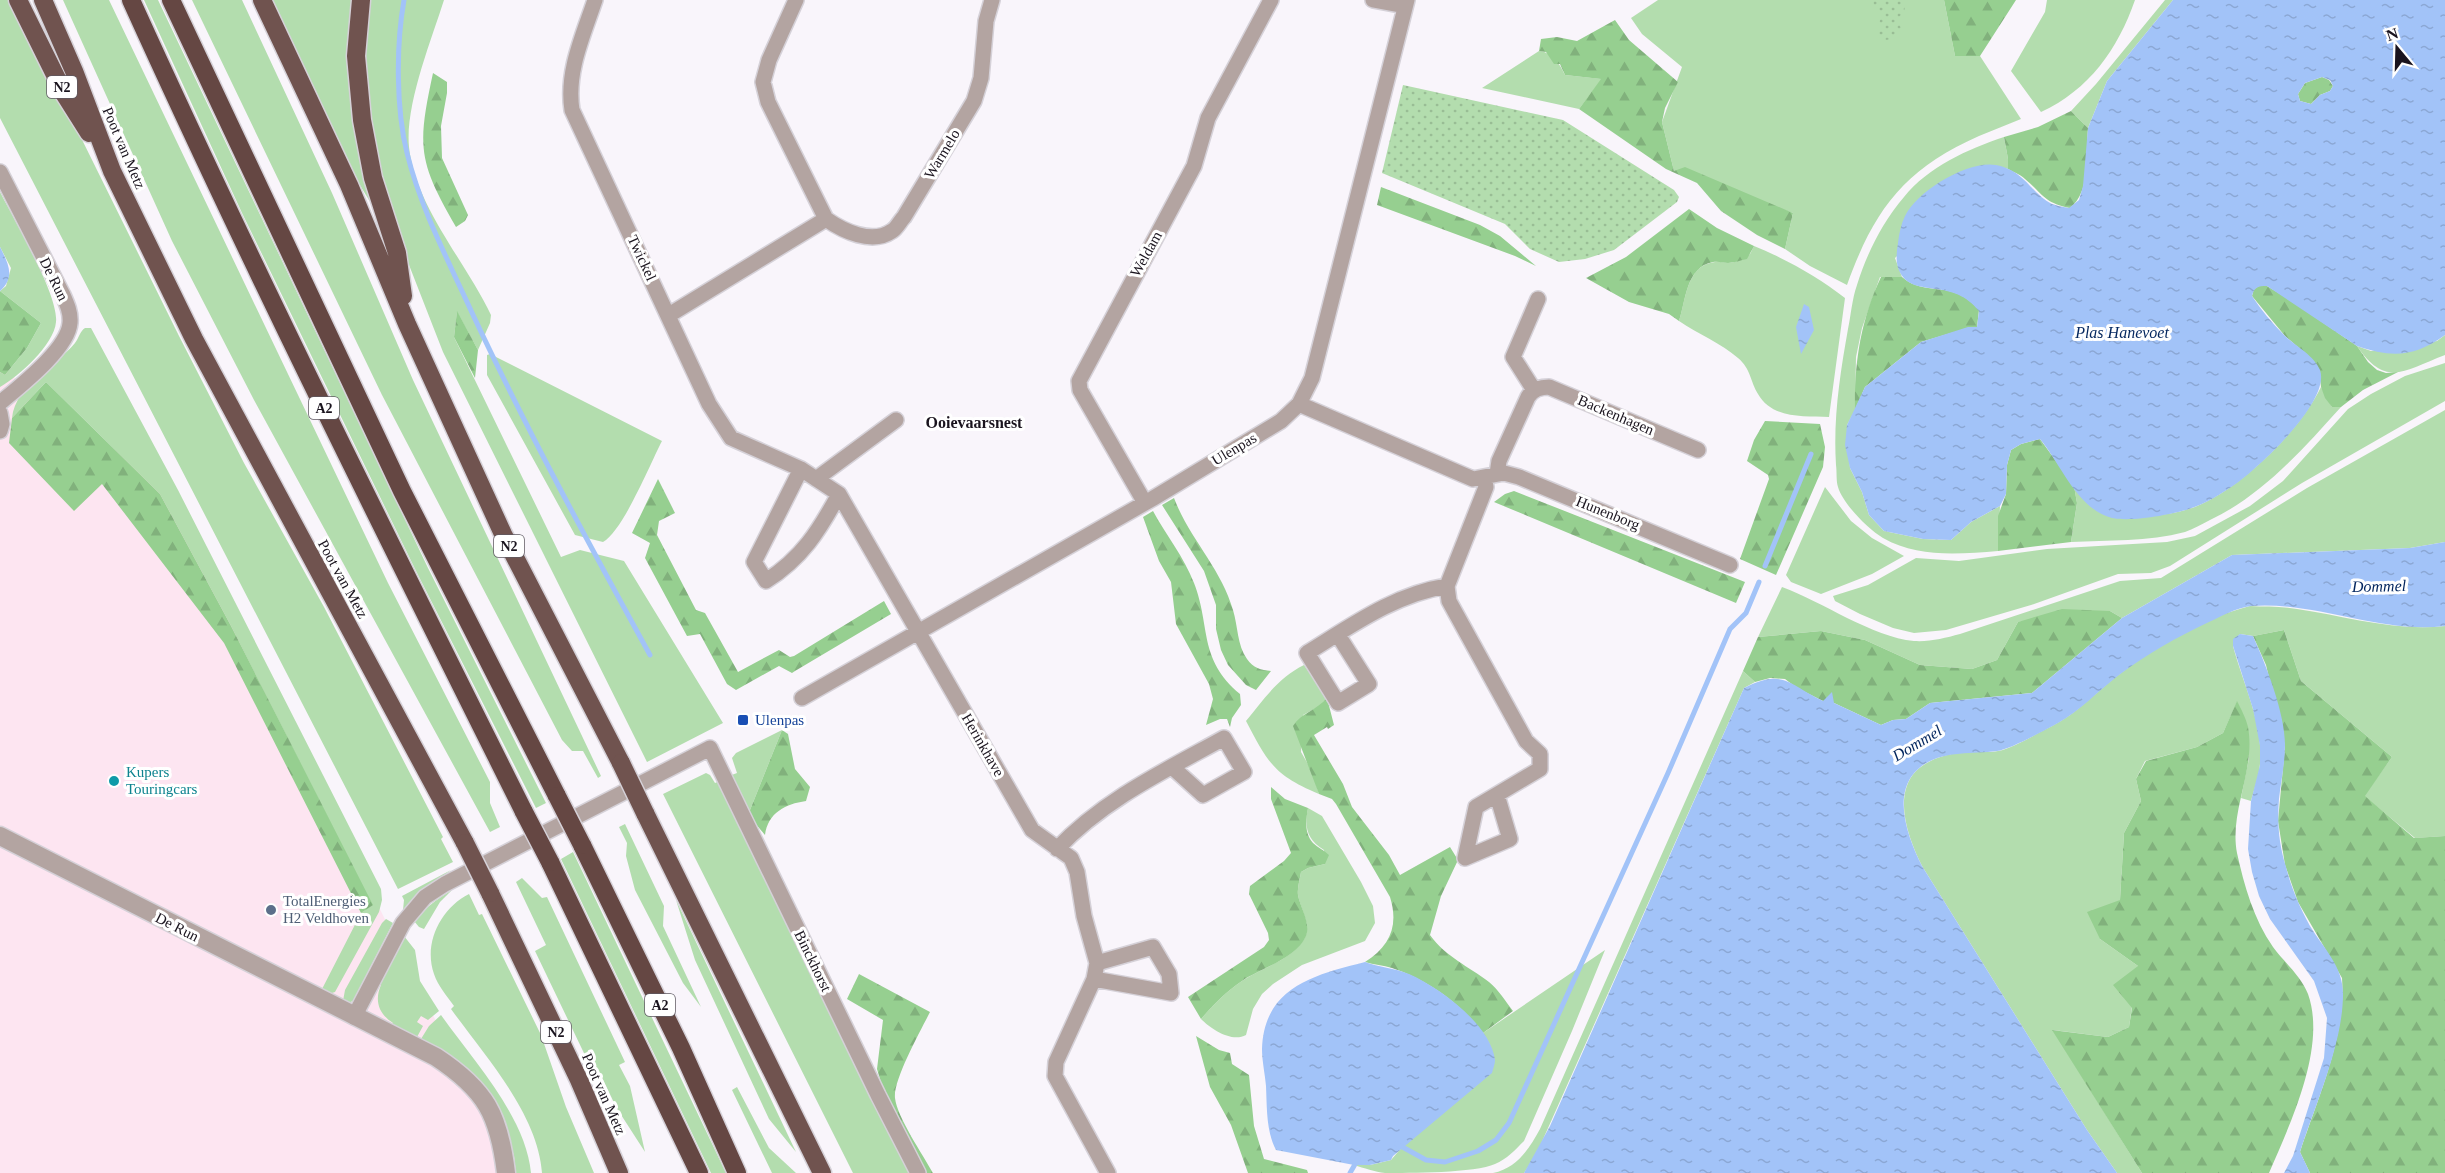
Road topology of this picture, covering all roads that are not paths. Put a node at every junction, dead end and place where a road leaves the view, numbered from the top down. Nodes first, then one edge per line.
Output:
1 (18, 0) edge
2 (43, 0) edge
3 (131, 0) edge
4 (171, 0) edge
5 (262, 0) edge
6 (361, 0) edge
7 (595, 0) edge
8 (796, 0) edge
9 (992, 0) edge
10 (1271, 0) edge
11 (1373, 0) edge
12 (1406, 3) edge
13 (112, 171) junction
14 (0, 172) edge
15 (825, 219) junction
16 (1538, 299) dead end
17 (669, 315) junction
18 (407, 324) junction
19 (1534, 390) junction
20 (0, 403) edge
21 (1299, 404) junction
22 (0, 413) edge
23 (896, 420) dead end
24 (0, 431) edge
25 (1698, 450) dead end
26 (801, 469) junction
27 (1490, 476) junction
28 (816, 479) junction
29 (839, 494) junction
30 (1145, 503) junction
31 (1730, 565) dead end
32 (1447, 586) junction
33 (918, 632) junction
34 (1338, 635) junction
35 (802, 698) dead end
36 (1172, 766) dead end
37 (1497, 795) dead end
38 (0, 836) edge
39 (1057, 849) junction
40 (354, 1017) junction
41 (737, 1171) edge
42 (506, 1173) edge
43 (619, 1173) edge
44 (699, 1173) edge
45 (822, 1173) edge
46 (918, 1173) edge
47 (1108, 1173) edge

1 - 13 highway, N2
2 - 13 highway, Poot van Metz / N2
3 - 44 highway, A2, bridge
4 - 41 highway, A2, bridge
5 - 18 highway, N2
6 - 18 highway, N2
7 - 17 street, Twickel
8 - 15 street
9 - 15 street, Warmelo
10 - 30 street, Weldam
11 - 12 street
12 - 21 street, Ulenpas
13 - 43 highway, Poot van Metz / N2, bridge
14 - 20 street, De Run
15 - 17 street
16 - 19 street
17 - 26 street, Twickel
18 - 45 highway, N2, bridge
19 - 25 street, Backenhagen
19 - 27 street
21 - 27 street, Hunenborg
21 - 30 street, Ulenpas
22 - 24 street
23 - 28 street
26 - 28 street, Twickel
26 - 29 street
27 - 31 street, Hunenborg
27 - 32 street
28 - 29 street, Twickel
29 - 33 street, Twickel
30 - 33 street, Ulenpas
32 - 34 street
32 - 37 street
33 - 35 street, Ulenpas
33 - 39 street, Herinkhave
34 - 34 street
36 - 39 street
38 - 40 street, De Run
39 - 47 street, Herinkhave
40 - 42 street, De Run
40 - 46 street, Binckhorst

